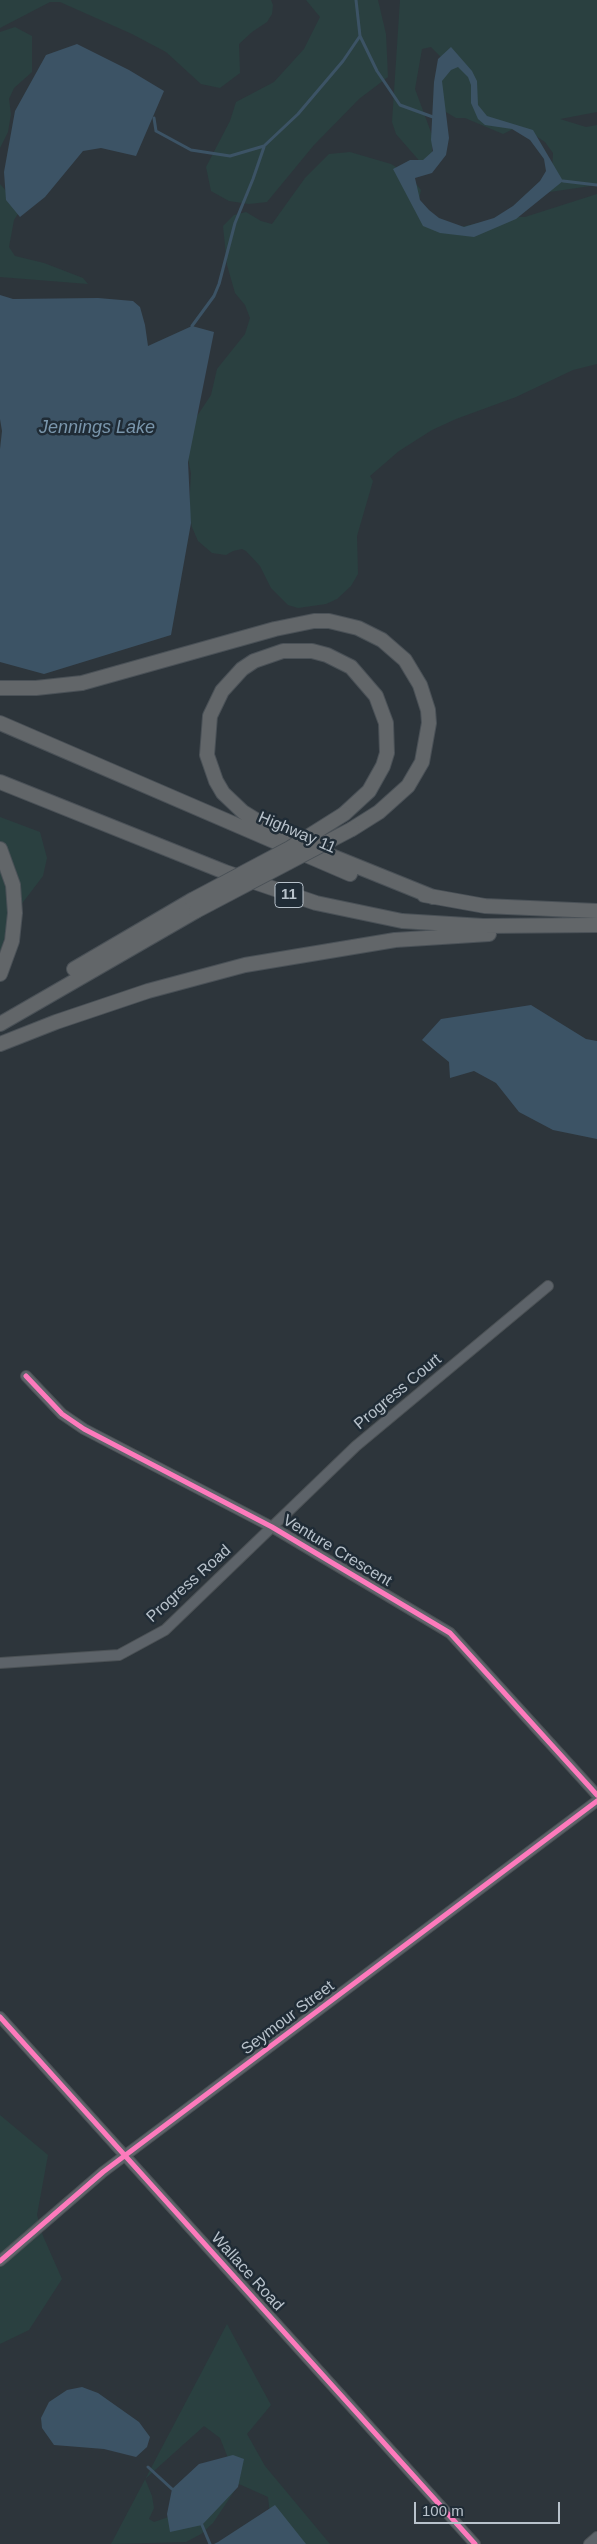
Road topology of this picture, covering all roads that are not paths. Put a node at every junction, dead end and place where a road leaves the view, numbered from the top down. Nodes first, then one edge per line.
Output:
1 (0, 688) edge
2 (0, 723) edge
3 (0, 782) edge
4 (0, 849) edge
5 (433, 898) junction
6 (194, 906) junction
7 (597, 911) edge
8 (597, 925) edge
9 (0, 974) edge
10 (0, 1014) edge
11 (0, 1024) edge
12 (0, 1044) edge
13 (548, 1286) dead end
14 (26, 1376) dead end
15 (272, 1527) junction
16 (0, 1663) edge
17 (597, 1796) edge
18 (597, 1801) edge
19 (0, 2016) edge
20 (126, 2156) junction
21 (0, 2261) edge
22 (597, 2537) edge
23 (475, 2544) edge
24 (589, 2544) edge

1 - 6 highway, bridge
2 - 5 highway, Highway 11
3 - 8 highway, 11
4 - 9 highway
5 - 6 highway, bridge
5 - 7 highway, Highway 11
6 - 10 highway
6 - 11 highway
8 - 12 highway
13 - 15 street, Progress Court
14 - 15 street, Venture Crescent
15 - 16 street, Progress Road
15 - 17 street, Venture Crescent
18 - 20 street, Seymour Street
19 - 20 street, Wallace Road
20 - 21 street, Seymour Street
20 - 23 street, Wallace Road
22 - 24 street

